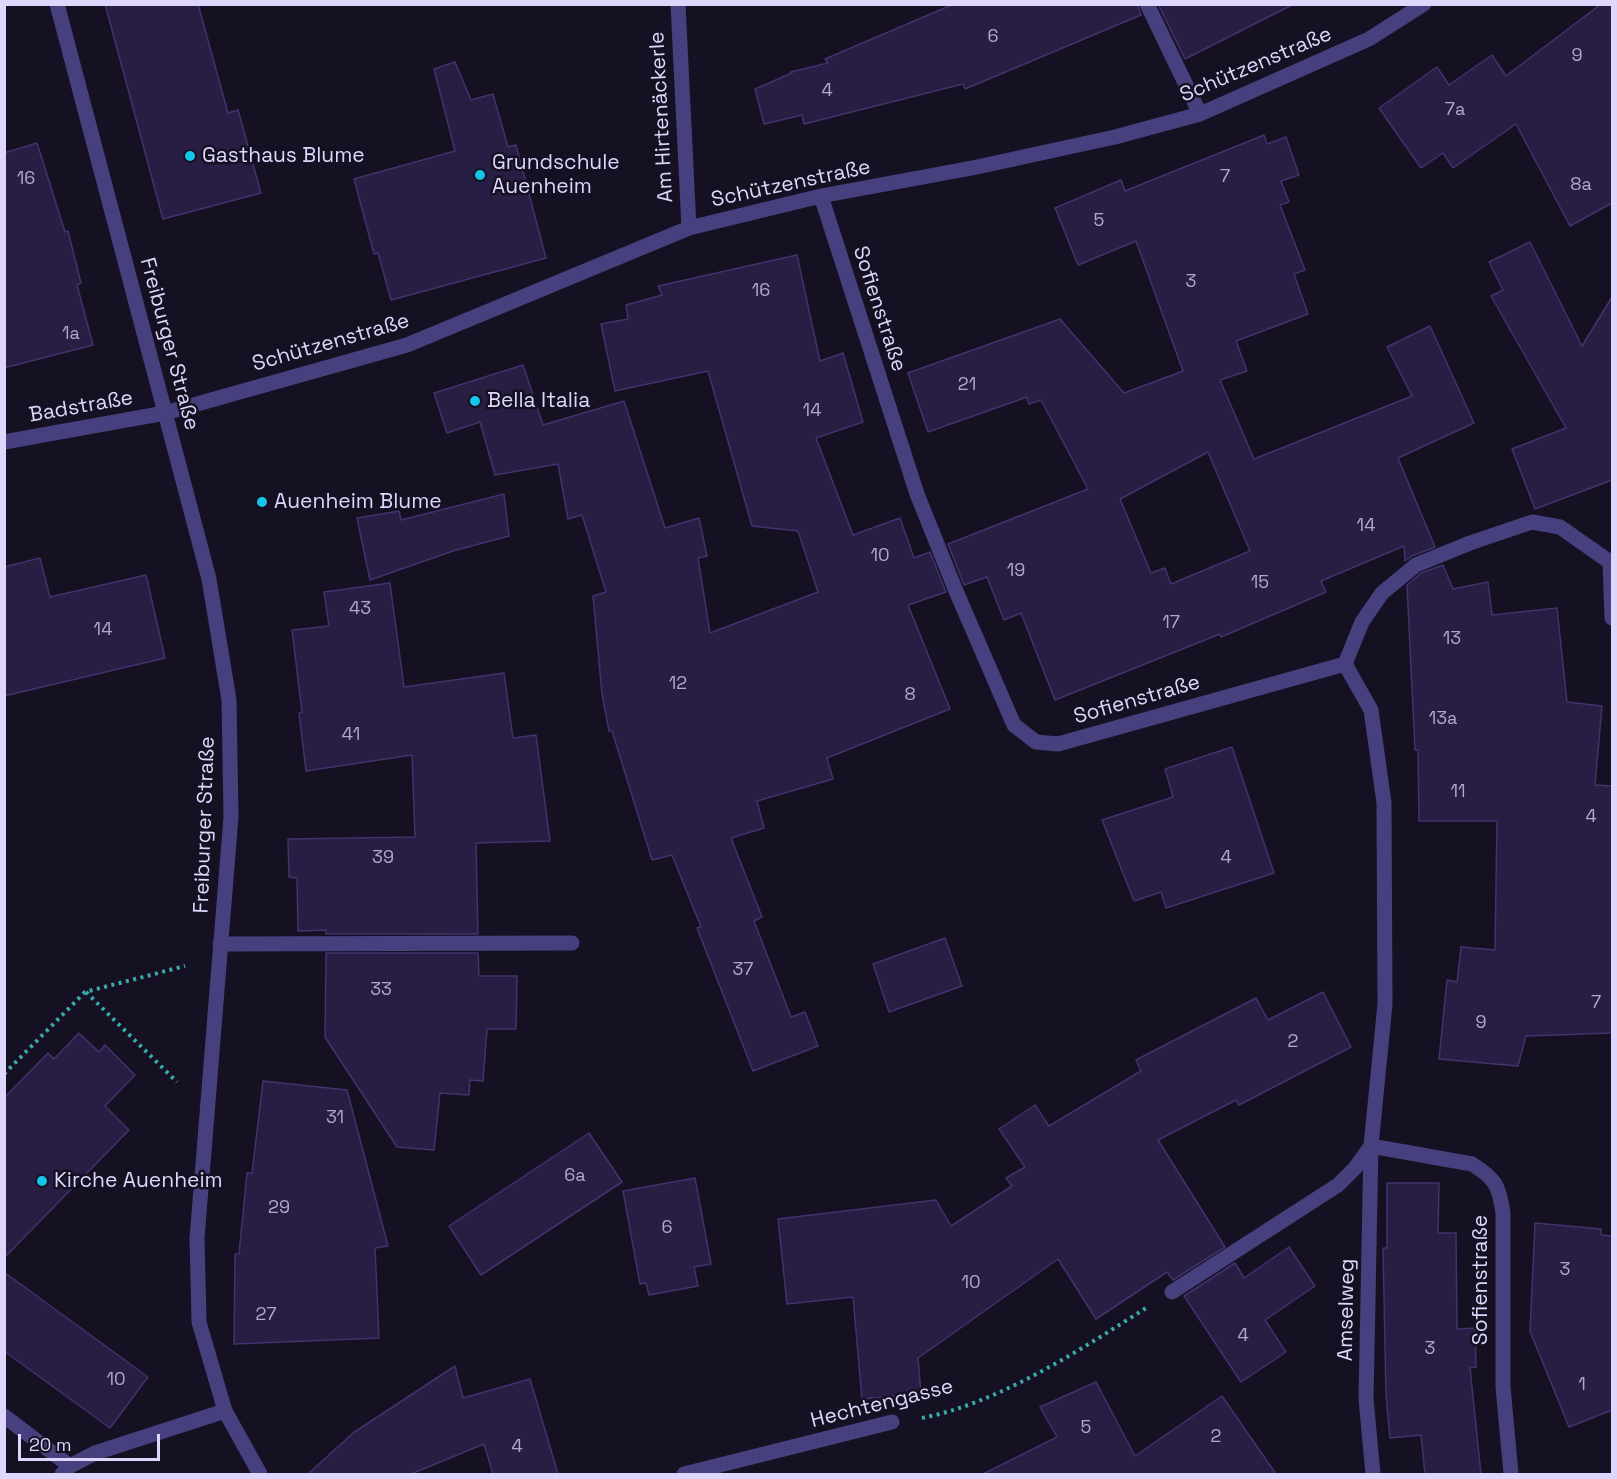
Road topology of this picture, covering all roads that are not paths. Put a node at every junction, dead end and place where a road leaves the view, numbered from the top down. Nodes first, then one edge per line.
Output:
1 (57, 4) edge
2 (678, 4) edge
3 (1147, 4) edge
4 (1424, 4) edge
5 (1200, 114) junction
6 (821, 196) junction
7 (689, 228) junction
8 (165, 413) junction
9 (4, 442) edge
10 (1611, 561) edge
11 (1612, 618) edge
12 (1346, 664) junction
13 (572, 943) dead end
14 (220, 944) junction
15 (1371, 1146) junction
16 (1172, 1292) road end
17 (225, 1411) junction
18 (4, 1416) edge
19 (892, 1422) road end
20 (66, 1470) edge
21 (260, 1474) edge
22 (684, 1474) edge
23 (1373, 1474) edge
24 (1512, 1474) edge

1 - 8 street, Freiburger Straße
2 - 7 street, Am Hirtenäckerle
3 - 5 street
4 - 5 street, Schützenstraße
5 - 6 street, Schützenstraße
6 - 7 street, Schützenstraße
6 - 12 street, Sofienstraße
7 - 8 street, Schützenstraße
8 - 9 street, Badstraße
8 - 14 street, Freiburger Straße
10 - 11 street
10 - 12 street
12 - 15 street
13 - 14 street
14 - 17 street, Freiburger Straße
15 - 16 street
15 - 23 street, Amselweg
15 - 24 street, Sofienstraße
17 - 20 street
17 - 21 street, Freiburger Straße
18 - 20 street
19 - 22 street, Hechtengasse

